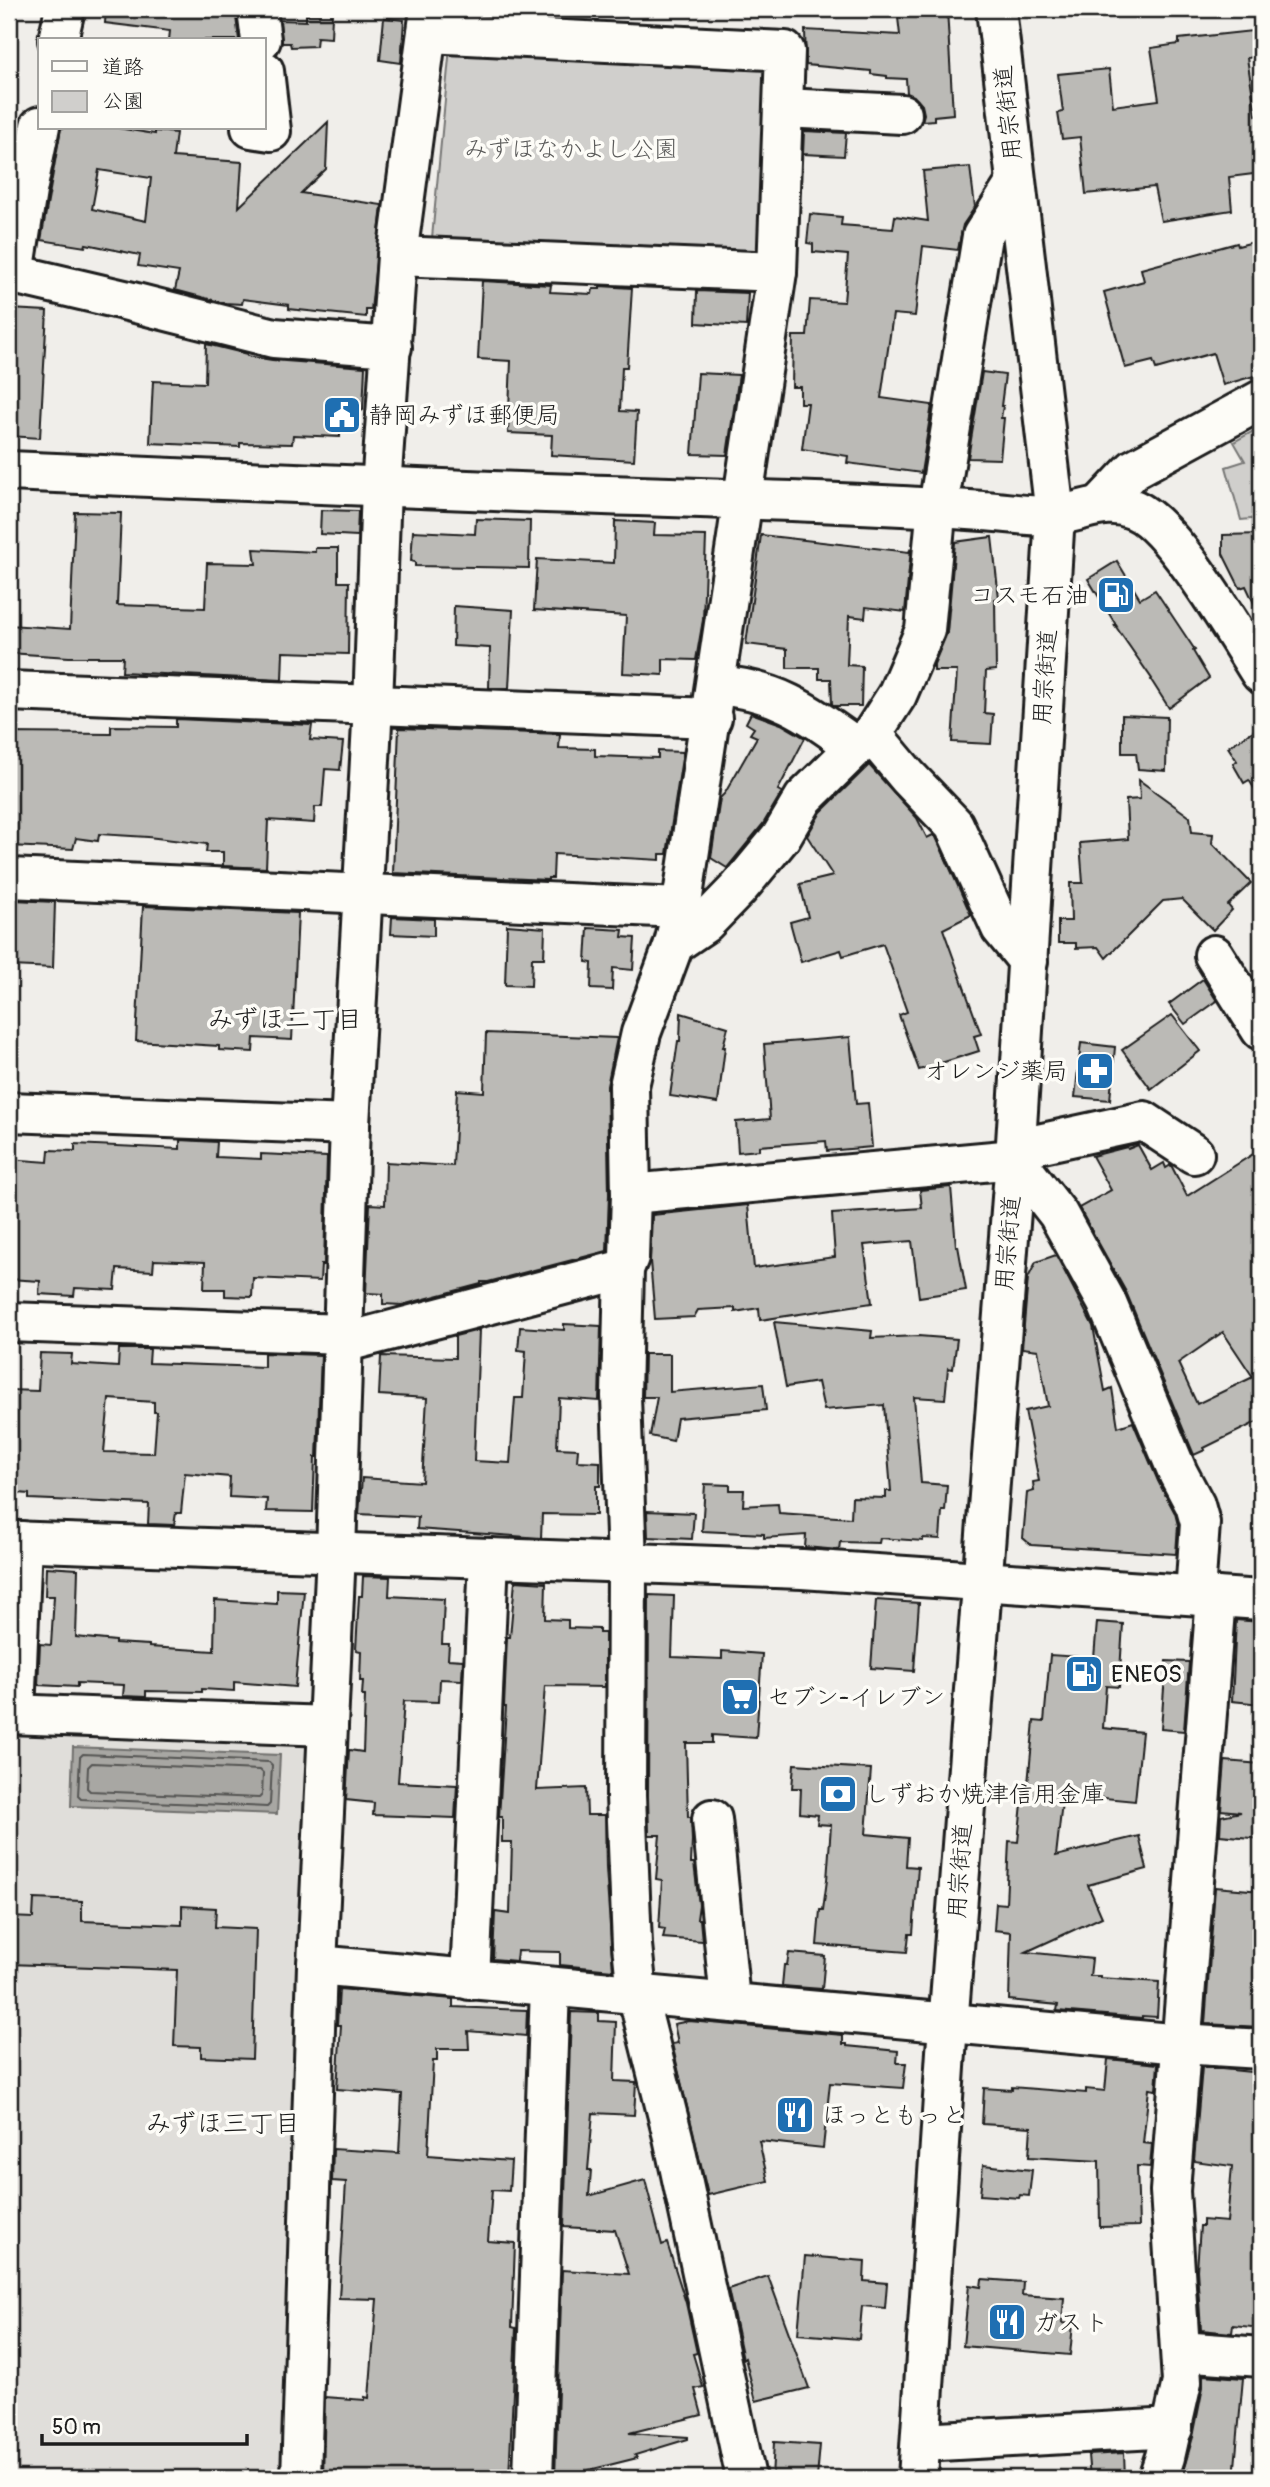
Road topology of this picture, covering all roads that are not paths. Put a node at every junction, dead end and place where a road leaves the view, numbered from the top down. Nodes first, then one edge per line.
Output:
1 (65, 9) edge
2 (257, 9) edge
3 (996, 9) edge
4 (428, 21) edge
5 (58, 38) edge
6 (261, 38) edge
7 (266, 88) edge
8 (784, 108) junction
9 (902, 114) dead end
10 (39, 130) edge
11 (264, 130) edge
12 (1015, 184) junction
13 (397, 256) junction
14 (777, 272) junction
15 (11, 274) edge
16 (392, 346) junction
17 (1261, 400) edge
18 (9, 471) edge
19 (381, 488) junction
20 (743, 500) junction
21 (1101, 504) junction
22 (937, 508) junction
23 (1055, 515) junction
24 (1261, 674) edge
25 (9, 691) edge
26 (714, 701) junction
27 (373, 705) junction
28 (864, 740) junction
29 (9, 878) edge
30 (361, 892) junction
31 (678, 926) junction
32 (1214, 955) dead end
33 (1028, 961) junction
34 (1261, 1030) edge
35 (9, 1112) edge
36 (350, 1125) junction
37 (1015, 1154) junction
38 (1194, 1154) dead end
39 (631, 1194) junction
40 (624, 1269) junction
41 (9, 1322) edge
42 (343, 1338) junction
43 (15, 1541) edge
44 (336, 1552) junction
45 (489, 1558) junction
46 (627, 1563) junction
47 (981, 1581) junction
48 (1206, 1596) junction
49 (1261, 1600) edge
50 (12, 1714) edge
51 (328, 1726) junction
52 (712, 1819) dead end
53 (317, 1965) junction
54 (470, 1980) junction
55 (550, 1987) junction
56 (637, 1993) junction
57 (730, 2001) junction
58 (949, 2023) junction
59 (1181, 2044) junction
60 (1261, 2049) edge
61 (1181, 2351) junction
62 (1261, 2357) edge
63 (1173, 2428) junction
64 (919, 2460) edge
65 (301, 2478) edge
66 (533, 2478) edge
67 (747, 2478) edge
68 (1158, 2478) edge

1 - 5 street
2 - 6 street
3 - 12 street, 用宗街道
4 - 8 street
4 - 13 street
7 - 11 street
8 - 9 street
8 - 14 street
10 - 15 street
12 - 22 street
12 - 23 street, 用宗街道
13 - 14 street
13 - 16 street
14 - 20 street
15 - 16 street
16 - 19 street
17 - 21 street
18 - 19 street
19 - 20 street
19 - 27 street
20 - 22 street
20 - 26 street
21 - 23 street
21 - 24 street
22 - 23 street
22 - 28 street
23 - 33 street, 用宗街道
25 - 27 street
26 - 27 street
26 - 28 street
26 - 31 street
27 - 30 street
28 - 31 street
28 - 33 street
29 - 30 street
30 - 31 street
30 - 36 street
31 - 39 street
32 - 34 street
33 - 37 street, 用宗街道
35 - 36 street
36 - 42 street
37 - 38 street
37 - 39 street
37 - 47 street, 用宗街道
37 - 48 street
39 - 40 street
40 - 42 street
40 - 46 street
41 - 42 street
42 - 44 street
43 - 44 street
43 - 50 street
44 - 45 street
44 - 51 street
45 - 46 street
45 - 54 street
46 - 47 street
46 - 56 street
47 - 48 street
47 - 58 street, 用宗街道
48 - 49 street
48 - 59 street
50 - 51 street
51 - 53 street
52 - 57 street
53 - 54 street
53 - 65 street
54 - 55 street
55 - 56 street
55 - 66 street
56 - 57 street
56 - 67 street
57 - 58 street
58 - 59 street
58 - 64 street, 用宗街道
59 - 60 street
59 - 61 street
61 - 62 street
61 - 63 street
63 - 64 street
63 - 68 street

